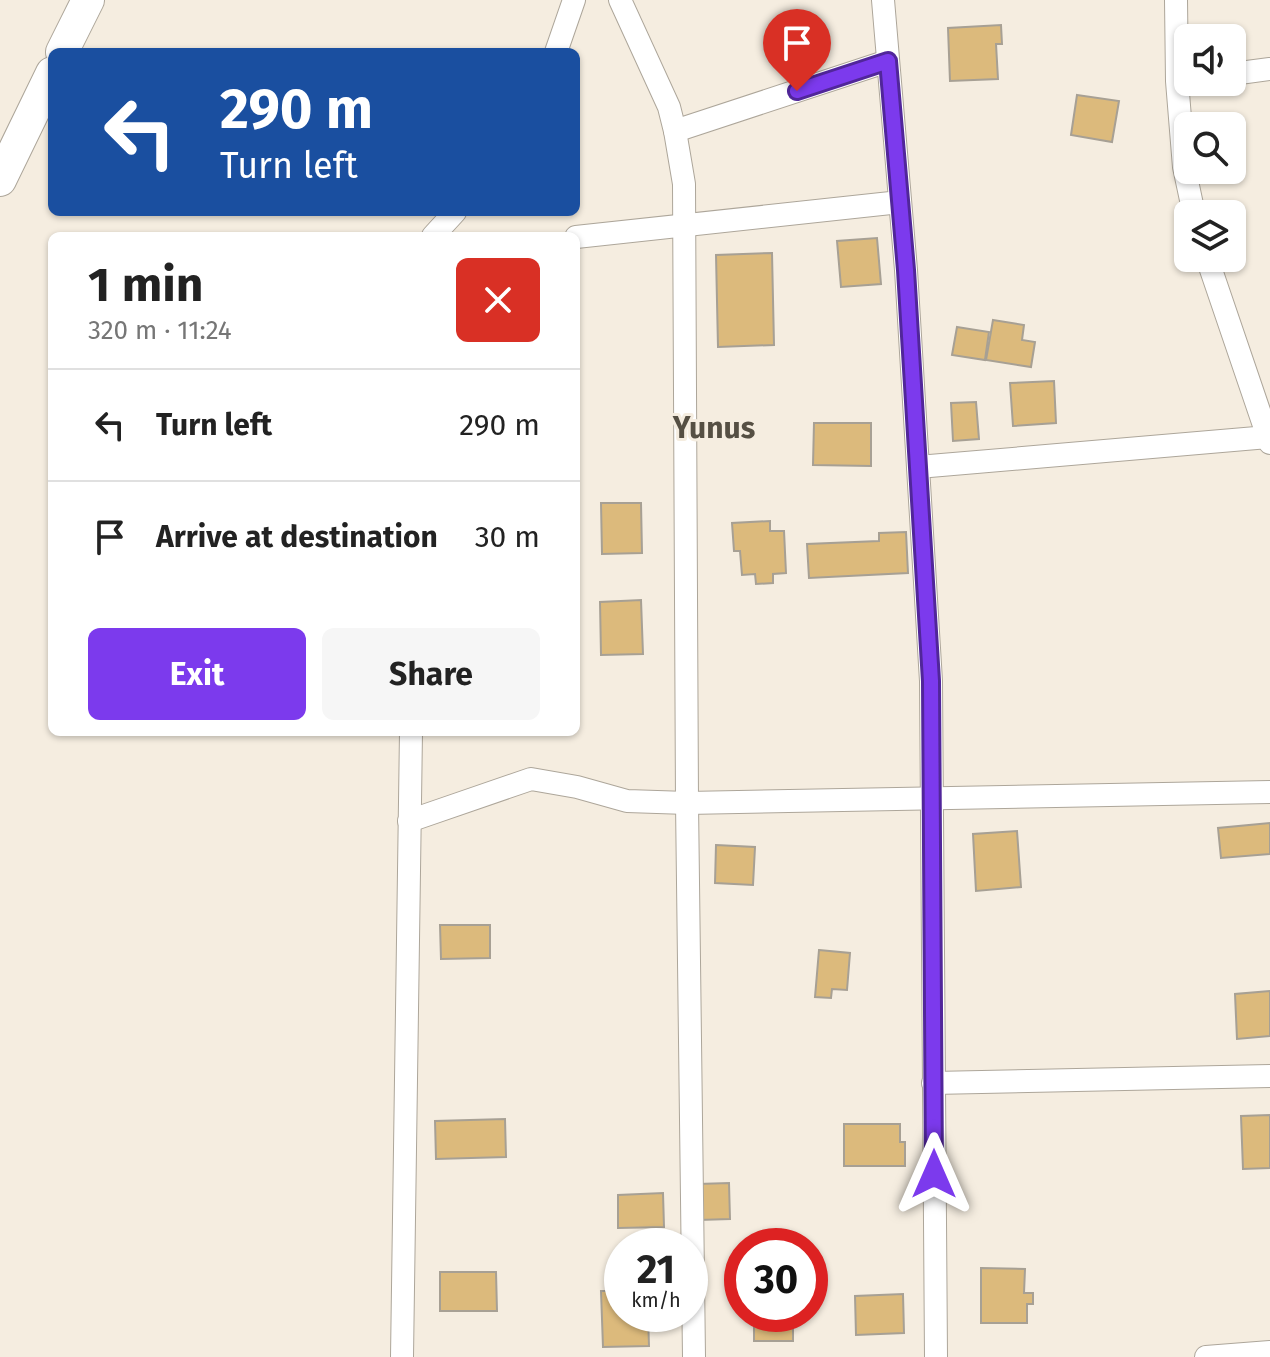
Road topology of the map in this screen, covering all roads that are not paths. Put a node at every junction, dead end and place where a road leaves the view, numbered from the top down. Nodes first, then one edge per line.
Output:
1 (88, 0) edge
2 (574, 0) edge
3 (620, 0) edge
4 (883, 0) edge
5 (1176, 0) edge
6 (1178, 24) edge
7 (64, 48) edge
8 (557, 48) edge
9 (888, 61) junction
10 (1270, 69) edge
11 (1246, 72) edge
12 (48, 81) edge
13 (1182, 96) edge
14 (675, 131) junction
15 (0, 180) edge
16 (1191, 200) edge
17 (900, 202) junction
18 (451, 216) edge
19 (684, 227) junction
20 (437, 232) edge
21 (580, 237) edge
22 (1212, 272) edge
23 (1269, 440) edge
24 (918, 467) junction
25 (411, 736) edge
26 (1270, 792) edge
27 (931, 798) junction
28 (687, 803) junction
29 (409, 821) junction
30 (1270, 1076) edge
31 (933, 1083) junction
32 (1270, 1352) edge
33 (402, 1357) edge
34 (694, 1357) edge
35 (936, 1357) edge
36 (1206, 1357) edge

1 - 7 street
2 - 8 street
3 - 14 street
4 - 9 street
5 - 6 street
9 - 14 street
9 - 17 street
10 - 11 street
12 - 15 street
13 - 16 street
14 - 19 street
17 - 19 street
17 - 24 street
18 - 20 street
19 - 21 street
19 - 28 street
22 - 23 street
23 - 24 street
24 - 27 street
25 - 29 street
26 - 27 street
27 - 28 street
27 - 31 street
28 - 29 street
28 - 34 street
29 - 33 street
30 - 31 street
31 - 35 street
32 - 36 street

